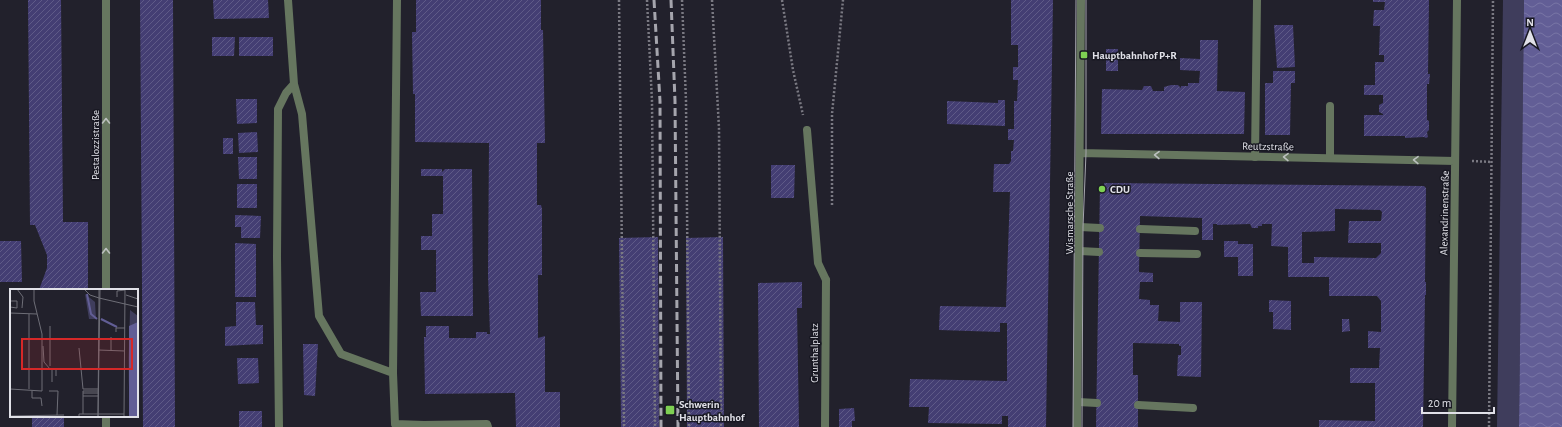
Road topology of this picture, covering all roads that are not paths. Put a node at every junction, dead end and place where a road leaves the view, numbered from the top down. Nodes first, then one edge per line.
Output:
1 (106, 0) edge
2 (288, 0) edge
3 (397, 0) edge
4 (1081, 0) edge
5 (1257, 0) edge
6 (1457, 0) edge
7 (294, 84) junction
8 (1330, 106) dead end
9 (807, 130) road end
10 (1080, 153) junction
11 (1255, 156) junction
12 (1330, 158) junction
13 (1456, 160) junction
14 (1080, 227) junction
15 (1100, 228) dead end
16 (1140, 229) dead end
17 (1195, 231) dead end
18 (1080, 252) junction
19 (1099, 252) dead end
20 (1140, 253) dead end
21 (1197, 254) dead end
22 (106, 289) edge
23 (393, 373) junction
24 (1078, 402) junction
25 (1097, 403) dead end
26 (1138, 405) dead end
27 (1193, 408) dead end
28 (424, 426) edge
29 (279, 427) edge
30 (488, 427) edge
31 (825, 427) edge
32 (1077, 427) edge
33 (1452, 427) edge

22 -> 1 street, Pestalozzistraße
2 - 7 street
3 - 23 street
4 - 10 street, Wismarsche Straße
5 - 11 street
6 - 13 street, Alexandrinenstraße
7 - 23 street
7 - 29 street
8 - 12 street
9 - 31 street, Grunthalplatz
11 -> 10 street, Reutzstraße
10 - 14 street, Wismarsche Straße
12 -> 11 street, Reutzstraße
13 -> 12 street, Reutzstraße
13 - 33 street, Alexandrinenstraße
14 - 15 street
14 - 18 street, Wismarsche Straße
16 - 17 street
18 - 19 street
18 - 24 street, Wismarsche Straße
20 - 21 street
23 - 28 street
24 - 25 street
24 - 32 street, Wismarsche Straße
26 - 27 street
28 - 30 street

